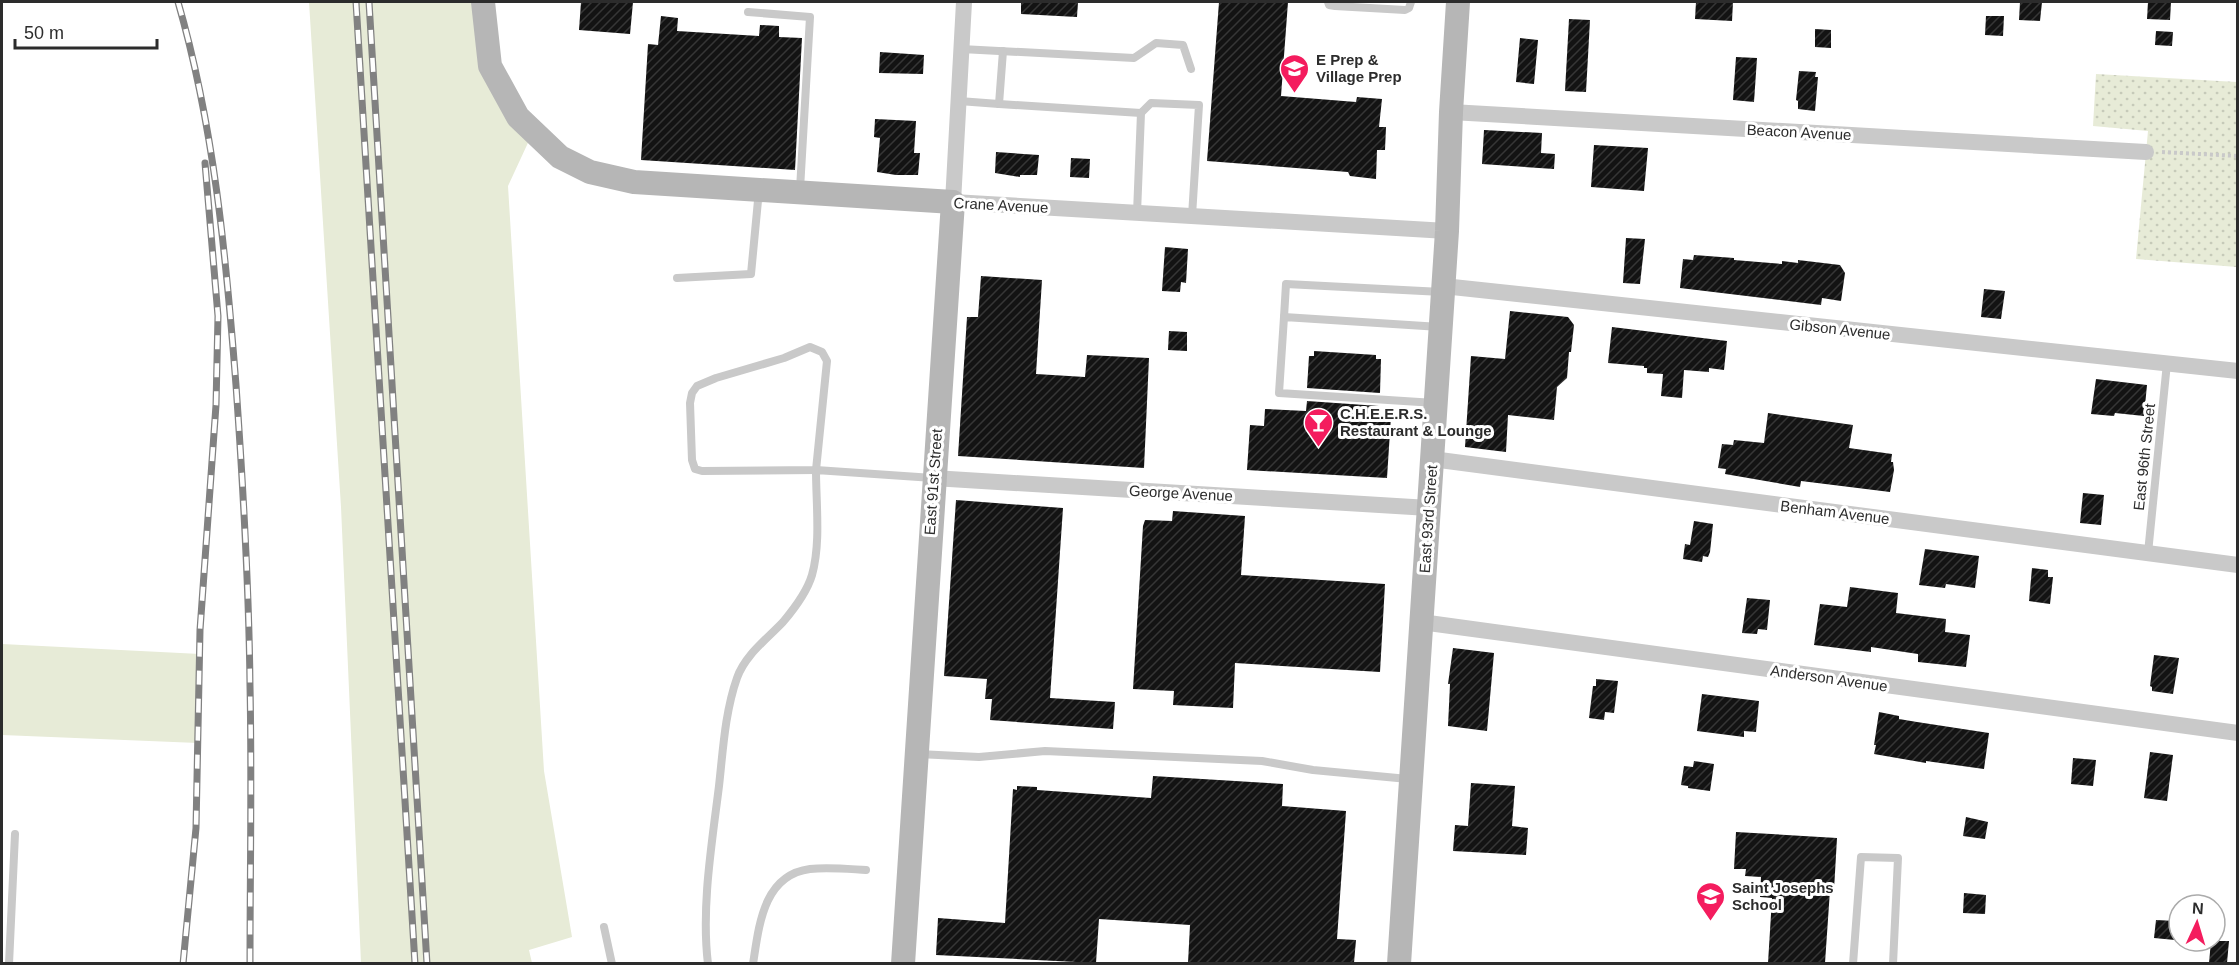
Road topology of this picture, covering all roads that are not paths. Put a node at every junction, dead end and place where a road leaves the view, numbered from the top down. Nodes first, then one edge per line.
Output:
1 (483, 2) edge
2 (964, 2) edge
3 (1328, 2) edge
4 (1411, 2) edge
5 (1458, 2) edge
6 (748, 12) dead end
7 (961, 49) junction
8 (1003, 51) junction
9 (1191, 69) dead end
10 (959, 101) junction
11 (999, 104) junction
12 (1451, 112) junction
13 (1141, 113) junction
14 (2146, 152) road end
15 (759, 190) junction
16 (800, 193) junction
17 (953, 202) junction
18 (1137, 213) junction
19 (1192, 216) junction
20 (1447, 231) junction
21 (677, 278) dead end
22 (1443, 288) junction
23 (1284, 317) junction
24 (1441, 327) junction
25 (2167, 363) junction
26 (2238, 371) edge
27 (1436, 403) junction
28 (1432, 459) junction
29 (816, 470) junction
30 (933, 478) junction
31 (1429, 508) junction
32 (2148, 553) junction
33 (2238, 565) edge
34 (1421, 622) junction
35 (2238, 733) edge
36 (916, 754) junction
37 (1411, 780) junction
38 (15, 834) dead end
39 (866, 870) dead end
40 (604, 927) dead end
41 (9, 963) edge
42 (612, 963) edge
43 (708, 963) edge
44 (753, 963) edge
45 (903, 963) edge
46 (1399, 963) edge
47 (1853, 963) edge
48 (1893, 963) edge

1 - 15 street, Crane Avenue
2 - 7 street, East 91st Street
3 - 4 lane
5 - 12 street, East 93rd Street
6 - 16 lane
7 - 8 lane
7 - 10 street, East 91st Street
8 - 9 lane
8 - 11 lane
10 - 11 lane
10 - 17 street, East 91st Street
11 - 13 lane
12 - 14 street, Beacon Avenue
12 - 20 street, East 93rd Street
13 - 18 lane
13 - 19 lane
15 - 16 street, Crane Avenue
15 - 21 lane
16 - 17 street, Crane Avenue
17 - 18 street, Crane Avenue
17 - 30 street, East 91st Street
18 - 19 street, Crane Avenue
19 - 20 street, Crane Avenue
20 - 22 street, East 93rd Street
22 - 23 lane
22 - 24 street, East 93rd Street
22 - 25 street, Gibson Avenue
23 - 24 lane
23 - 27 lane
24 - 27 street, East 93rd Street
25 - 26 street, Gibson Avenue
25 - 32 lane, East 96th Street
27 - 28 street, East 93rd Street
28 - 31 street, East 93rd Street
28 - 32 street, Benham Avenue
29 - 29 lane
29 - 30 lane
29 - 43 lane
30 - 31 street, George Avenue
30 - 36 street, East 91st Street
31 - 34 street, East 93rd Street
32 - 33 street, Benham Avenue
34 - 35 street, Anderson Avenue
34 - 37 street, East 93rd Street
36 - 37 lane
36 - 45 street, East 91st Street
37 - 46 street, East 93rd Street
38 - 41 lane
39 - 44 lane
40 - 42 lane
47 - 48 lane

